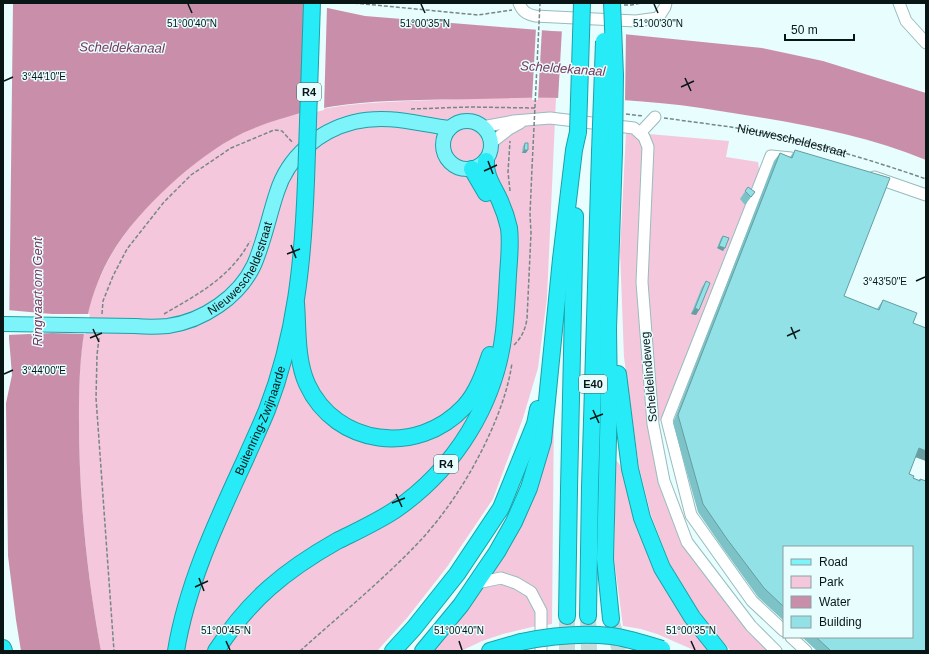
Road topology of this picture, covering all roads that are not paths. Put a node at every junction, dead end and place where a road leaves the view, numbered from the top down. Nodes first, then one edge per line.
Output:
1 (312, 3) edge
2 (582, 3) edge
3 (606, 3) edge
4 (612, 3) edge
5 (666, 3) edge
6 (899, 3) edge
7 (520, 6) edge
8 (926, 43) edge
9 (655, 117) road end
10 (526, 120) junction
11 (421, 124) junction
12 (578, 126) junction
13 (482, 127) junction
14 (450, 128) junction
15 (640, 133) junction
16 (443, 142) junction
17 (491, 143) junction
18 (576, 151) junction
19 (607, 152) junction
20 (802, 160) edge
21 (486, 161) junction
22 (472, 169) junction
23 (860, 173) edge
24 (926, 195) edge
25 (611, 251) junction
26 (296, 303) junction
27 (3, 324) edge
28 (552, 343) junction
29 (477, 583) junction
30 (567, 616) tunnel mouth
31 (588, 616) tunnel mouth
32 (611, 619) tunnel mouth
33 (783, 630) edge
34 (792, 638) edge
35 (3, 648) edge
36 (665, 650) edge
37 (4, 651) edge
38 (176, 651) edge
39 (216, 651) edge
40 (393, 651) edge
41 (423, 651) edge
42 (490, 651) edge
43 (541, 651) edge
44 (719, 651) edge
45 (776, 651) edge
46 (806, 651) edge

1 - 26 highway, Buitenring-Zwijnaarde / R4, bridge
2 - 12 highway, E40, bridge
3 - 19 highway, E40, bridge
4 - 19 highway, bridge
5 - 7 street
6 - 8 street
9 - 15 street
10 - 12 street, Nieuwescheldestraat
10 - 13 street, Nieuwescheldestraat
10 - 17 street, Nieuwescheldestraat
11 - 14 main road, Nieuwescheldestraat
11 - 16 main road, Nieuwescheldestraat
11 - 27 main road, Nieuwescheldestraat, bridge
12 - 15 street
12 - 18 highway, E40
13 - 14 main road, Nieuwescheldestraat
13 - 17 main road
14 - 16 main road
15 - 45 street, Scheldelindeweg
16 - 22 main road
17 - 21 main road
18 - 28 highway
18 - 30 highway, E40
19 - 25 highway
19 - 31 highway, E40
20 - 33 street
21 - 22 main road
21 - 39 highway, R4
22 - 26 highway, R4
23 - 24 street
25 - 32 highway
25 - 44 highway
26 - 38 highway, Buitenring-Zwijnaarde / R4
28 - 29 highway
28 - 40 highway
29 - 41 highway
29 - 43 street
34 - 46 street
35 - 37 highway
36 - 42 highway, bridge

